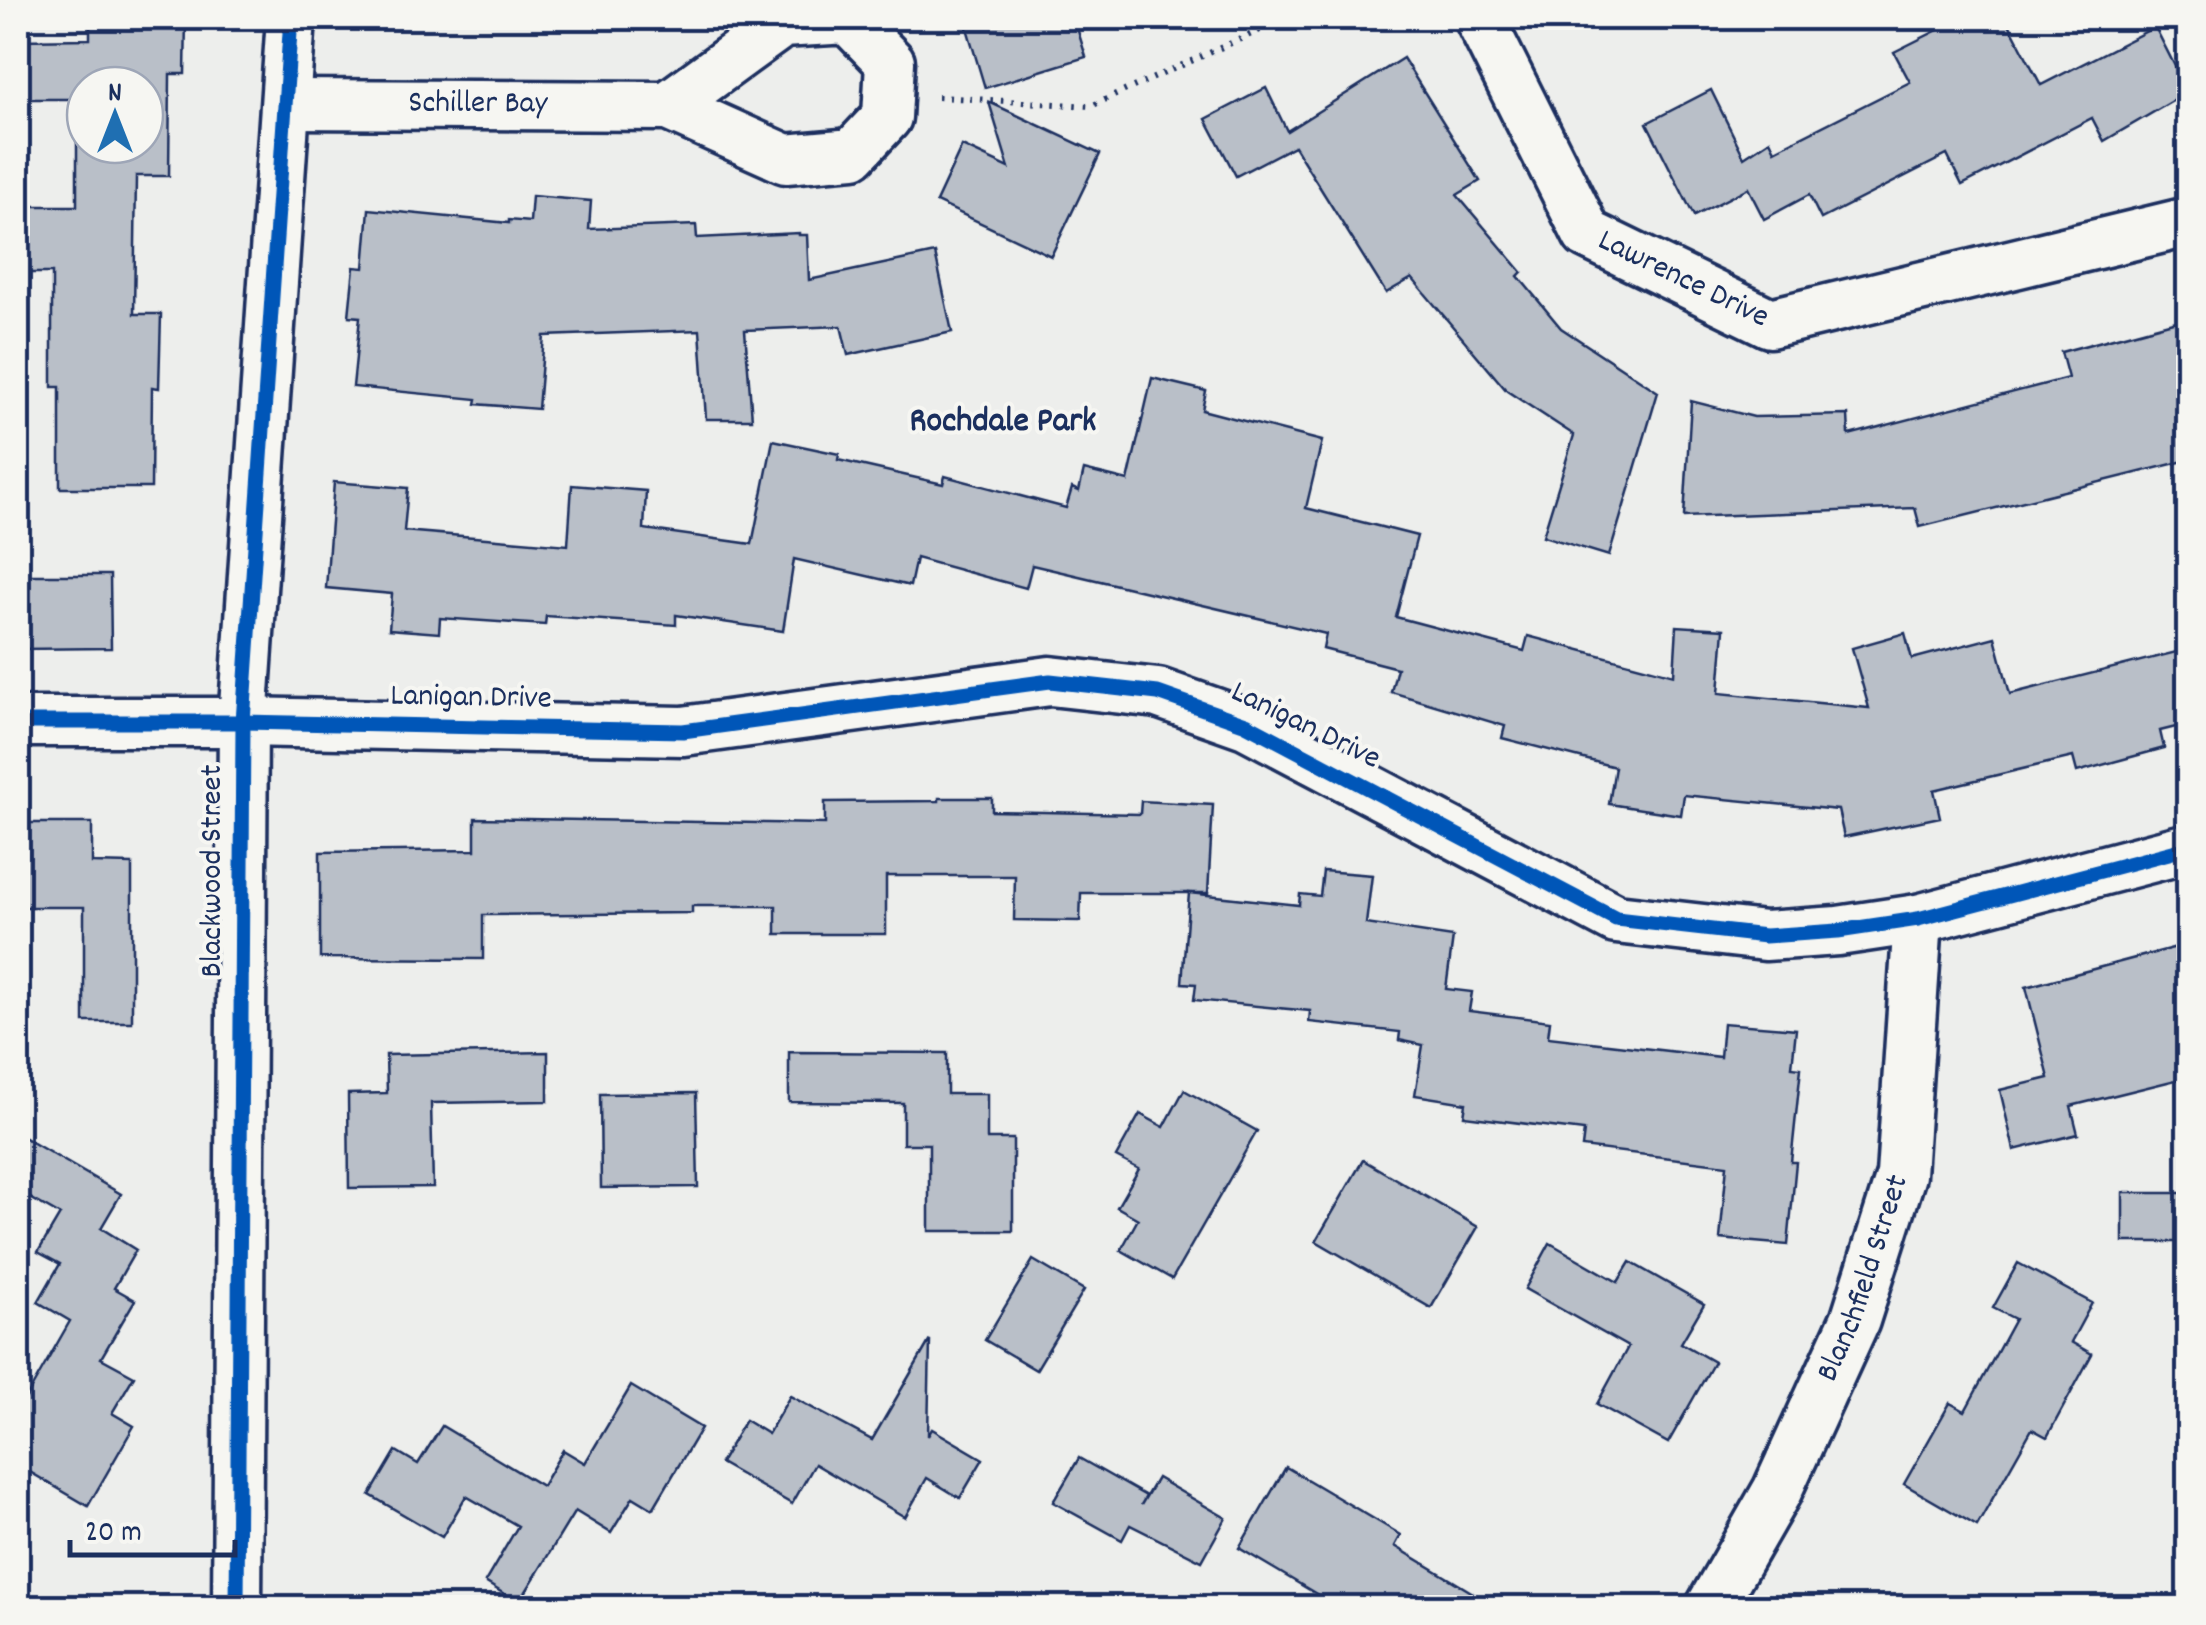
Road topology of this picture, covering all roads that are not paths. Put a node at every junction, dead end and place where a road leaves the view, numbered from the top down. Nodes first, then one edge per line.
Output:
1 (291, 18) edge
2 (1478, 18) edge
3 (288, 104) junction
4 (668, 106) junction
5 (2188, 222) edge
6 (18, 722) edge
7 (243, 722) junction
8 (2188, 848) edge
9 (1918, 920) junction
10 (237, 1608) edge
11 (1710, 1608) edge

1 - 3 street, Blackwood Street
2 - 5 street, Lawrence Drive
3 - 4 street, Schiller Bay
3 - 7 street, Blackwood Street
4 - 4 street, Schiller Bay
6 - 7 street, Lanigan Drive
7 - 9 street, Lanigan Drive
7 - 10 street, Blackwood Street
8 - 9 street, Lanigan Drive
9 - 11 street, Blanchfield Street

